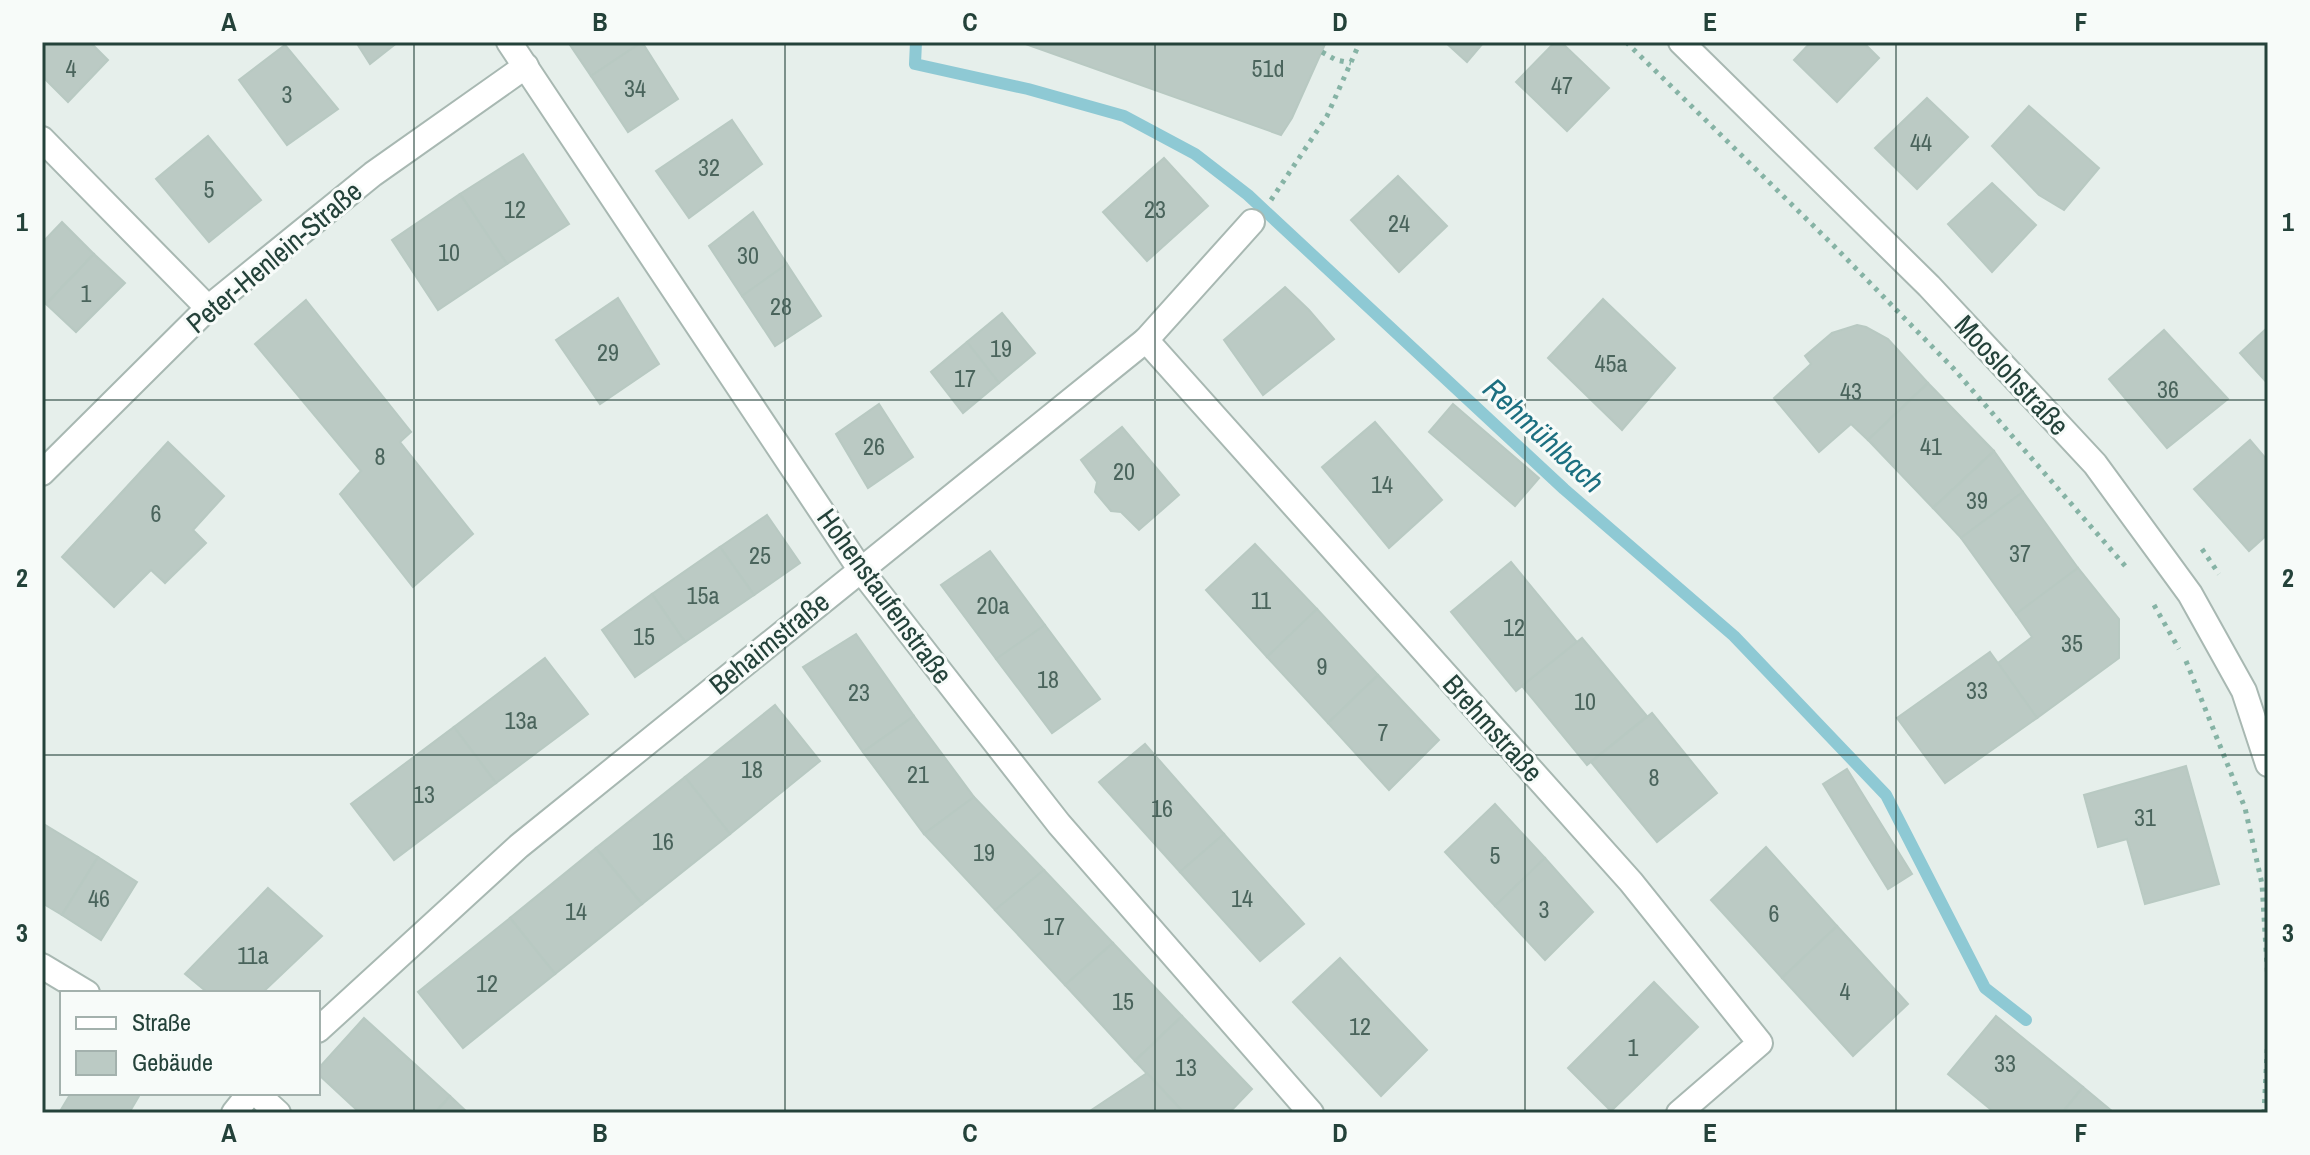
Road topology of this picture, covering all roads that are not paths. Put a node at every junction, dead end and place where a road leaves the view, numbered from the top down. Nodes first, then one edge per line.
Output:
1 (509, 42) edge
2 (1681, 42) edge
3 (526, 66) junction
4 (42, 139) edge
5 (1252, 222) dead end
6 (208, 308) junction
7 (1146, 340) junction
8 (42, 473) edge
9 (860, 569) junction
10 (2268, 764) edge
11 (42, 966) edge
12 (84, 991) edge
13 (320, 1028) edge
14 (248, 1095) edge
15 (258, 1095) edge
16 (1303, 1111) edge
17 (234, 1113) edge
18 (278, 1113) edge
19 (1679, 1113) edge

1 - 3 street, Hohenstaufenstraße
2 - 10 street, Mooslohstraße
3 - 6 street, Peter-Henlein-Straße
3 - 9 street, Hohenstaufenstraße
4 - 6 street
5 - 7 street, Behaimstraße
6 - 8 street, Peter-Henlein-Straße
7 - 9 street, Behaimstraße
7 - 19 street, Brehmstraße
9 - 13 street, Behaimstraße
9 - 16 street, Hohenstaufenstraße
11 - 12 street
14 - 17 street
15 - 18 street

